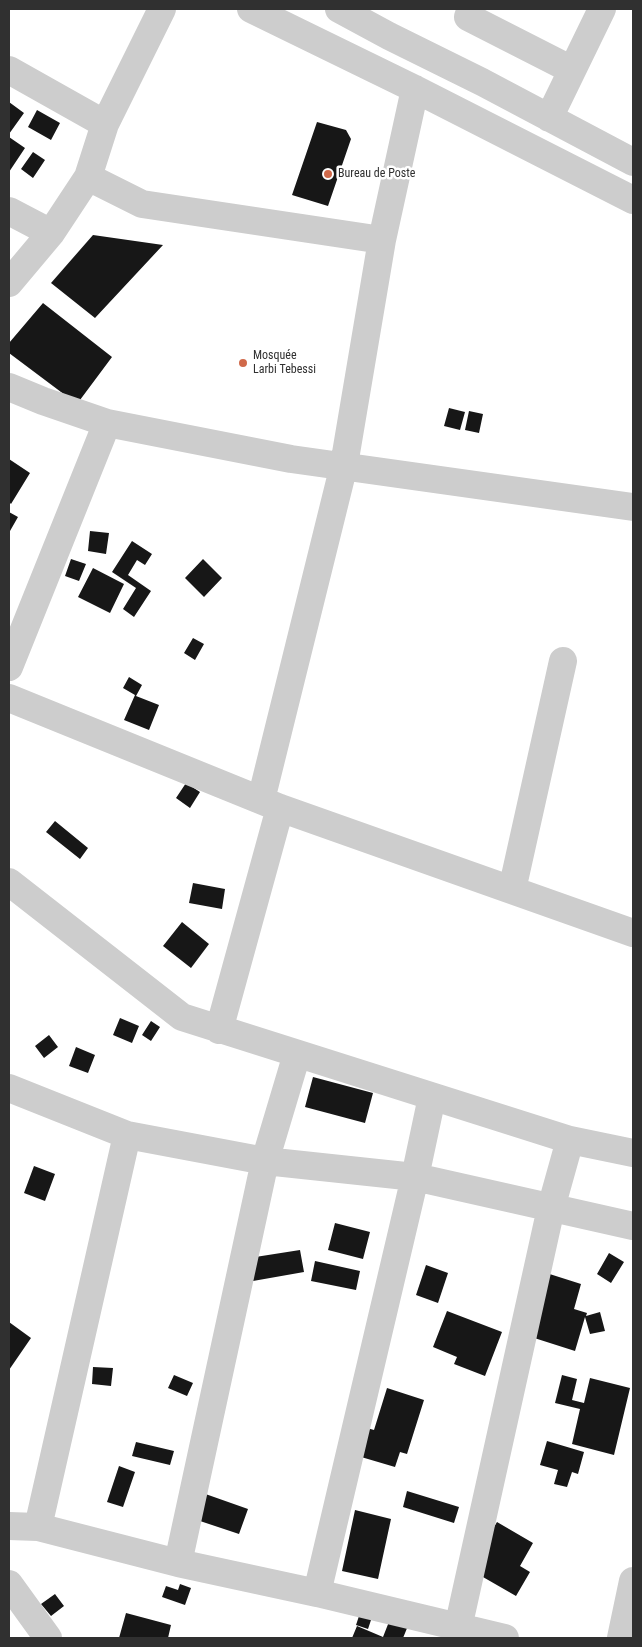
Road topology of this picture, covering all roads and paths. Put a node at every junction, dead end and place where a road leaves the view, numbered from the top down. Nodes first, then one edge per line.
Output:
1 (162, 9) edge
2 (251, 9) edge
3 (339, 9) edge
4 (471, 9) edge
5 (602, 9) edge
6 (9, 70) edge
7 (572, 70) junction
8 (415, 89) junction
9 (549, 118) junction
10 (105, 124) junction
11 (633, 162) edge
12 (88, 177) junction
13 (633, 200) edge
14 (9, 211) edge
15 (51, 233) junction
16 (382, 240) junction
17 (9, 283) edge
18 (9, 387) edge
19 (107, 423) junction
20 (344, 465) junction
21 (633, 507) edge
22 (563, 661) dead end
23 (9, 667) edge
24 (9, 698) edge
25 (270, 804) junction
26 (9, 882) edge
27 (512, 890) junction
28 (633, 933) edge
29 (219, 1030) junction
30 (297, 1054) junction
31 (9, 1088) edge
32 (432, 1097) junction
33 (127, 1135) junction
34 (570, 1140) junction
35 (633, 1153) edge
36 (265, 1161) junction
37 (415, 1177) junction
38 (551, 1208) junction
39 (633, 1226) edge
40 (9, 1526) edge
41 (38, 1527) junction
42 (178, 1563) junction
43 (633, 1582) edge
44 (9, 1584) edge
45 (317, 1593) junction
46 (9, 1616) edge
47 (458, 1628) junction
48 (47, 1637) edge
49 (505, 1638) edge
50 (622, 1638) edge

1 - 10 street
2 - 8 street
3 - 9 street
4 - 7 street
5 - 7 street
6 - 10 street
7 - 9 street
8 - 13 street
8 - 16 street
9 - 11 street
10 - 12 street
12 - 15 street
12 - 16 street
14 - 15 street
15 - 17 street
16 - 20 street
18 - 19 street
19 - 20 street
19 - 23 street
20 - 21 street
20 - 25 street
22 - 27 street
24 - 25 street
25 - 27 street
25 - 29 street
26 - 29 street
27 - 28 street
29 - 30 street
30 - 32 street
30 - 36 street
31 - 33 street
32 - 34 street
32 - 37 street
33 - 36 street
33 - 41 street
34 - 35 street
34 - 38 street
36 - 37 street
36 - 42 street
37 - 38 street
37 - 45 street
38 - 39 street
38 - 47 street
40 - 41 street
41 - 42 street
42 - 45 street
43 - 50 street
44 - 48 street
45 - 47 street
46 - 48 street
47 - 49 street

